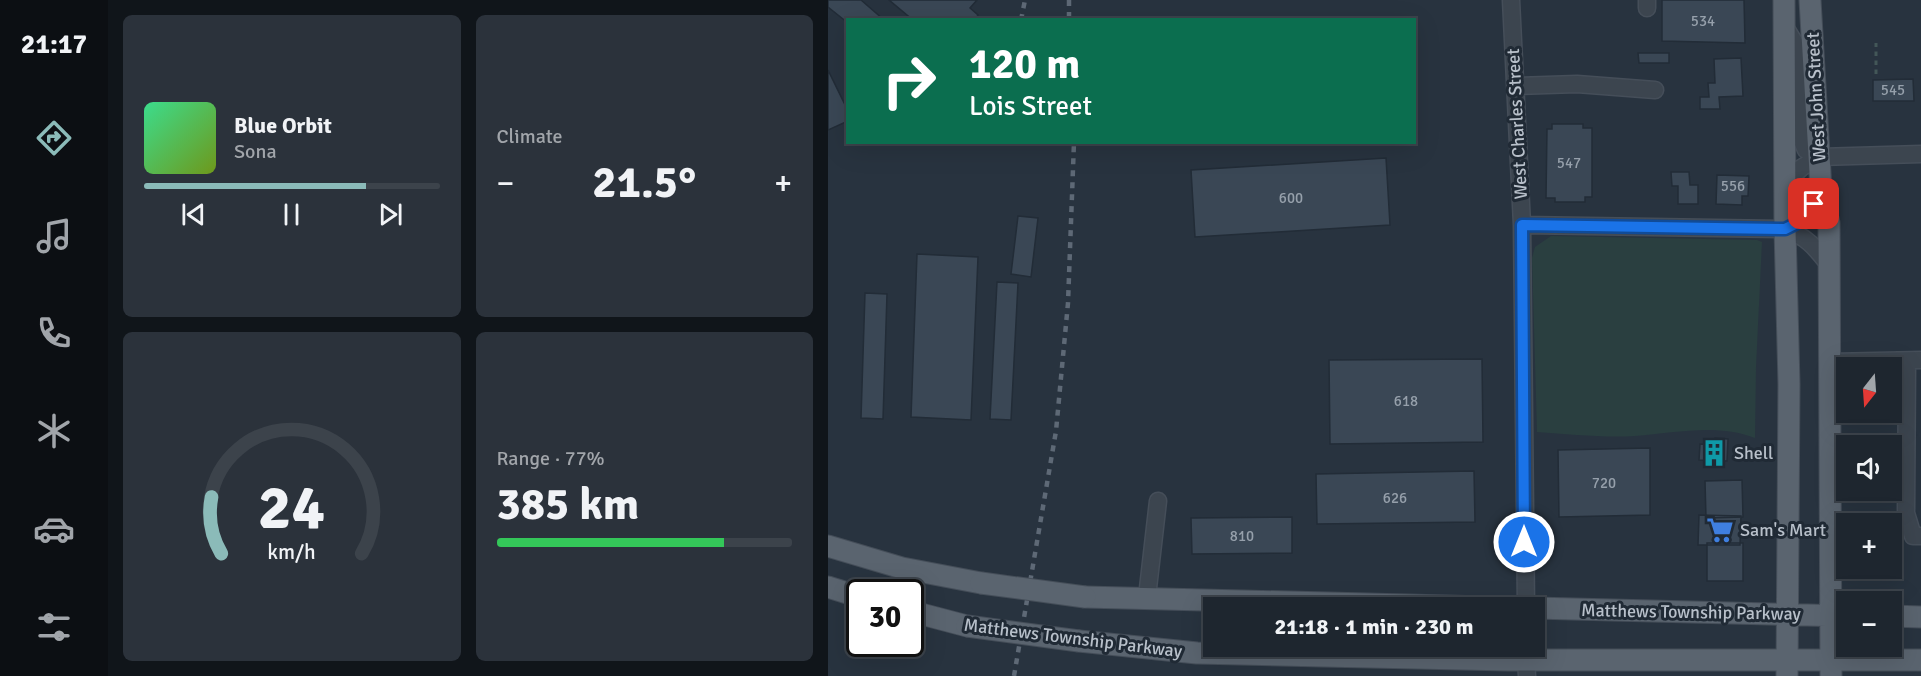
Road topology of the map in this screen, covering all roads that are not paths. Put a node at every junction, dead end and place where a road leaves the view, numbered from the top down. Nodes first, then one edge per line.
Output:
1 (1511, 0) edge
2 (1784, 0) edge
3 (1810, 0) edge
4 (1785, 27) junction
5 (1516, 86) junction
6 (1654, 90) dead end
7 (1921, 154) edge
8 (1819, 157) junction
9 (1784, 184) junction
10 (1821, 190) junction
11 (1522, 225) junction
12 (1785, 229) junction
13 (1830, 265) junction
14 (1914, 360) edge
15 (1830, 362) junction
16 (1158, 501) dead end
17 (1921, 536) edge
18 (828, 546) edge
19 (828, 588) edge
20 (1838, 591) edge
21 (846, 593) edge
22 (1147, 597) junction
23 (1525, 597) edge
24 (1203, 600) edge
25 (1545, 608) edge
26 (1789, 614) junction
27 (924, 615) edge
28 (1836, 616) edge
29 (1902, 616) edge
30 (1921, 616) edge
31 (1836, 639) edge
32 (1921, 660) edge
33 (1527, 668) edge
34 (1787, 669) edge
35 (1832, 669) edge

1 - 5 street, West Charles Street
2 - 4 main road, West John Street
3 - 8 main road, West John Street
4 - 8 street
4 - 9 main road, West John Street
5 - 6 street
5 - 11 street, West Charles Street
7 - 8 street
8 - 9 street
8 - 10 main road, West John Street
9 - 12 main road, West John Street
10 - 12 street
10 - 13 main road, West John Street
11 - 12 street
11 - 23 street, West Charles Street
12 - 13 street
12 - 26 main road, West John Street
13 - 15 main road, West John Street
14 - 15 street
14 - 17 street
15 - 20 main road, West John Street
16 - 22 street
18 - 22 main road, bridge
19 - 21 main road
22 - 24 main road
25 - 26 main road, Matthews Township Parkway
26 - 28 main road, Matthews Township Parkway
26 - 34 main road, West John Street
27 - 33 main road, Matthews Township Parkway, bridge
29 - 30 main road
31 - 35 main road, West John Street
32 - 35 main road, Matthews Township Parkway
33 - 34 main road, Matthews Township Parkway
34 - 35 main road, Matthews Township Parkway

